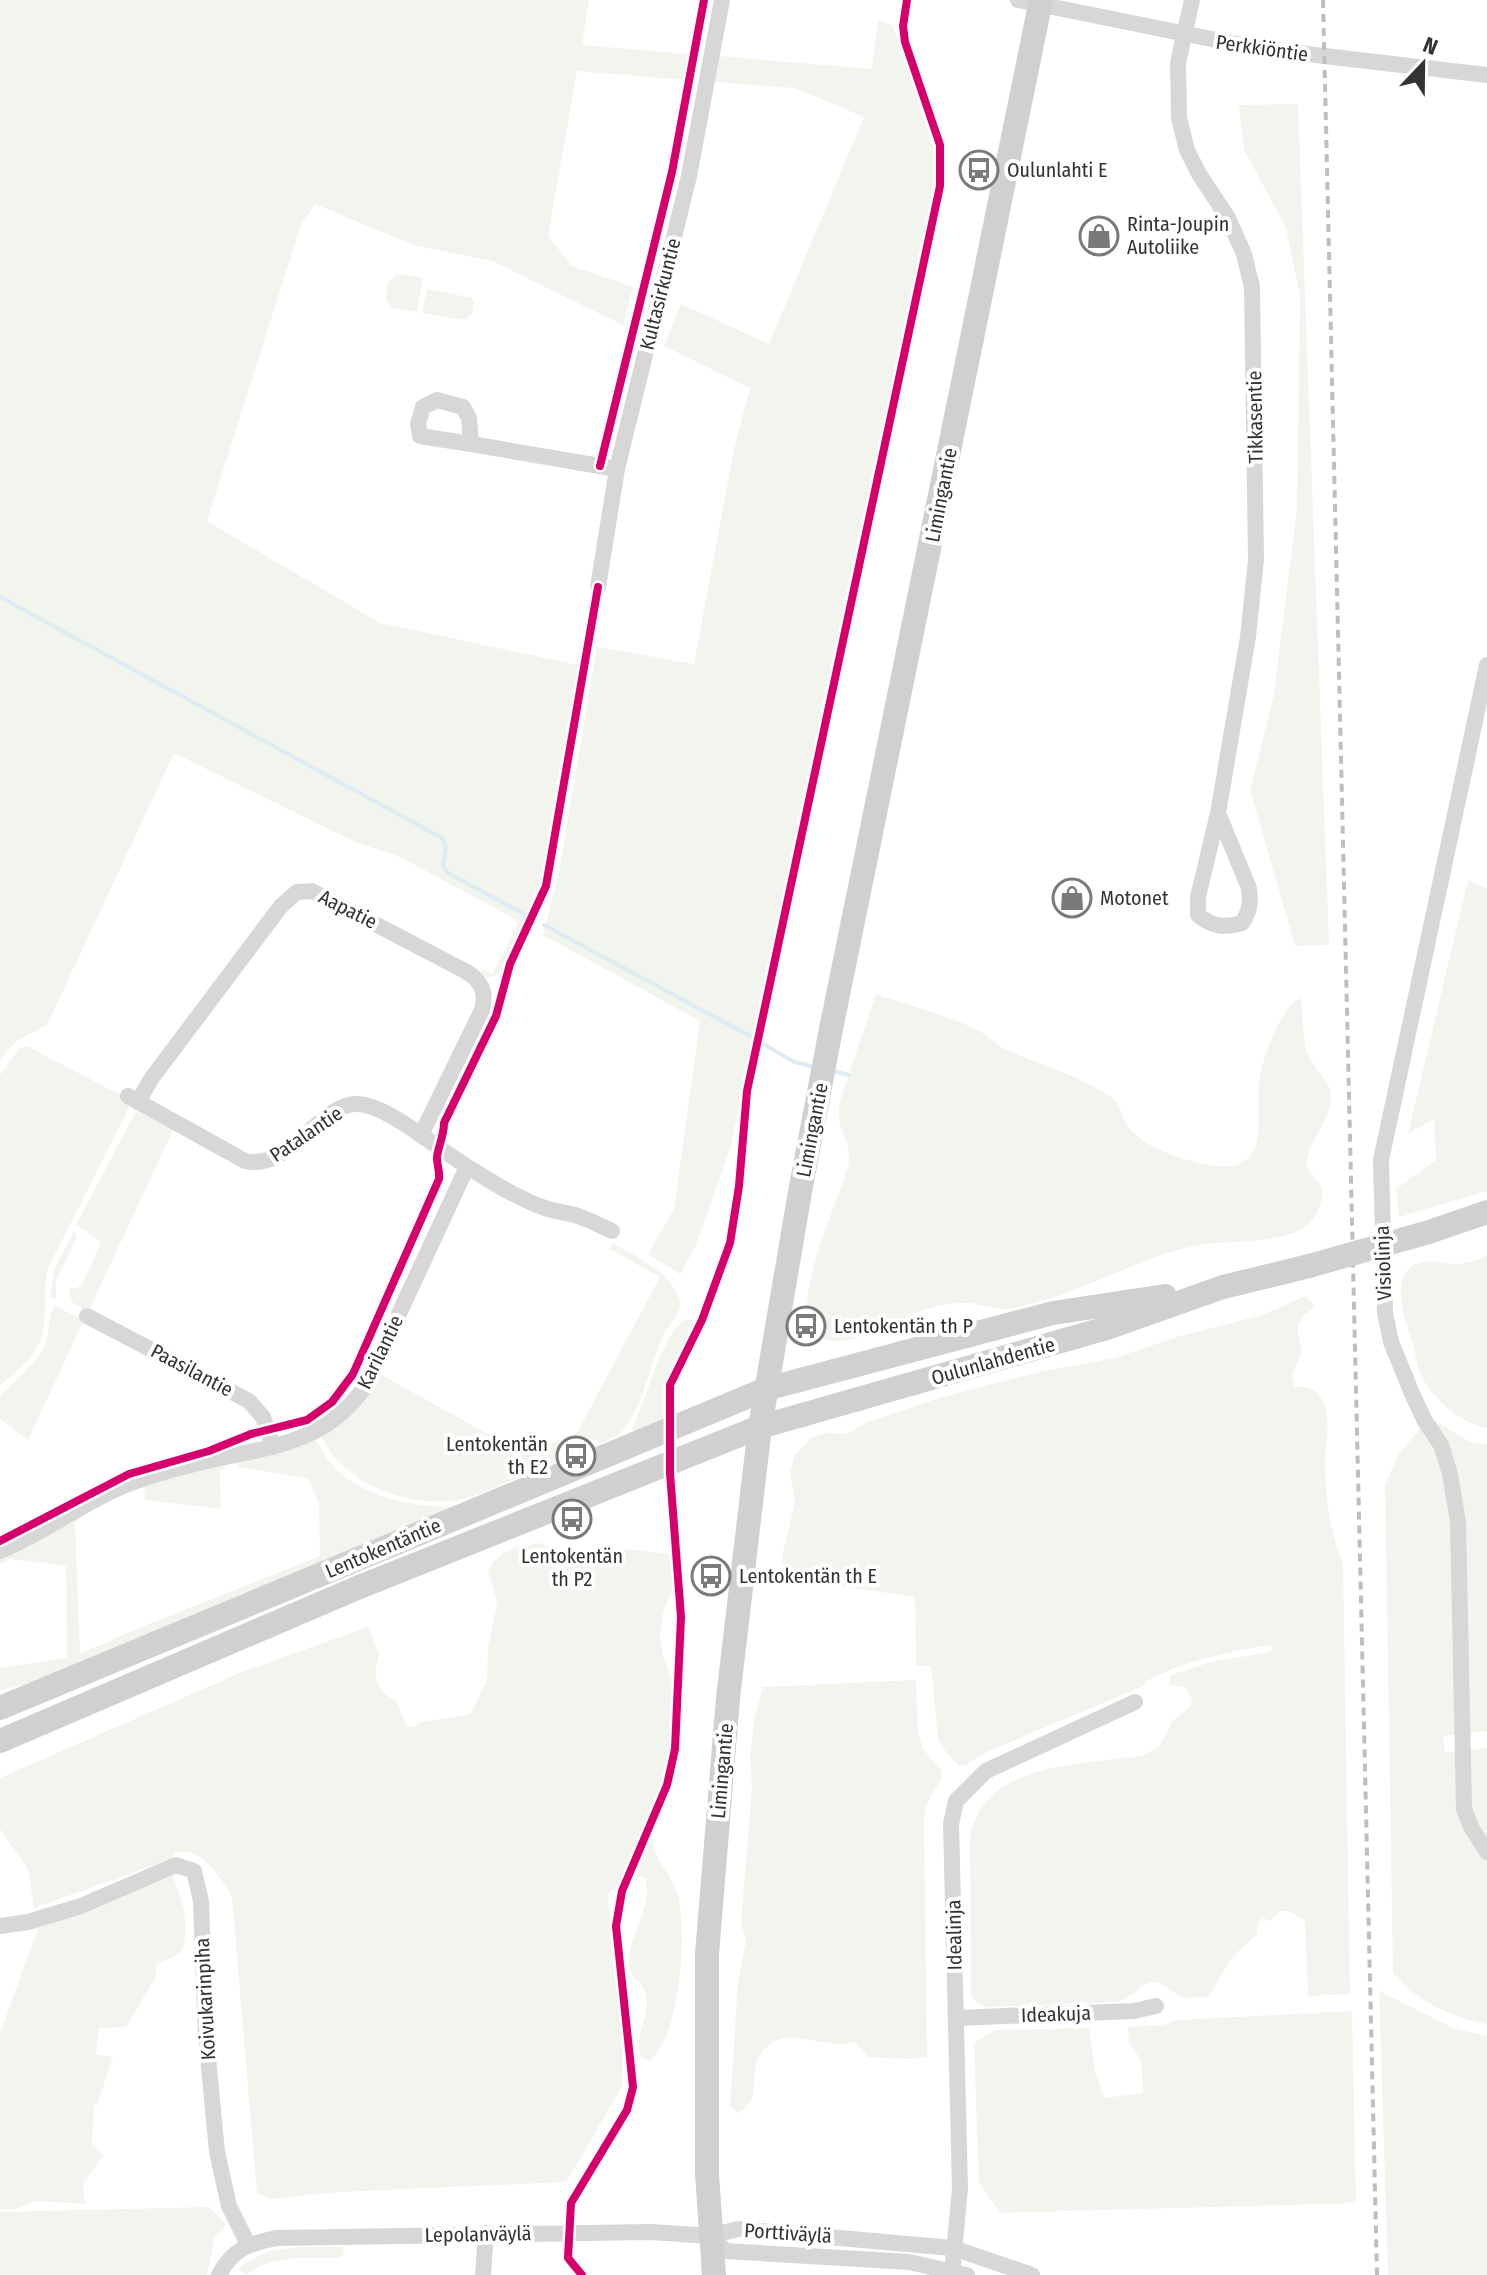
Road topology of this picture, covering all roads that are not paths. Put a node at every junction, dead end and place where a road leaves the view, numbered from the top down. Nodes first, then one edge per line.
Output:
1 (722, 0) edge
2 (1192, 0) edge
3 (1033, 2) edge
4 (1184, 35) junction
5 (1487, 75) edge
6 (471, 444) dead end
7 (617, 469) junction
8 (598, 587) dead end
9 (1487, 665) edge
10 (1218, 813) junction
11 (133, 1099) joint
12 (421, 1135) junction
13 (467, 1167) junction
14 (1487, 1212) edge
15 (1487, 1222) edge
16 (612, 1231) dead end
17 (1429, 1232) junction
18 (1223, 1287) junction
19 (87, 1316) dead end
20 (766, 1389) junction
21 (760, 1427) junction
22 (273, 1447) junction
23 (0, 1551) edge
24 (1135, 1702) dead end
25 (0, 1708) edge
26 (0, 1741) edge
27 (1487, 1852) edge
28 (0, 1926) edge
29 (1156, 2006) dead end
30 (956, 2018) junction
31 (486, 2233) junction
32 (710, 2236) junction
33 (248, 2244) junction
34 (953, 2248) junction
35 (957, 2274) edge
36 (219, 2275) edge
37 (483, 2275) edge
38 (714, 2275) edge
39 (1032, 2275) edge

1 - 7 street, Kultasirkuntie
2 - 4 street, Tikkasentie
3 - 4 street, Perkkiöntie
3 - 20 main road, Limingantie
4 - 5 street, Perkkiöntie
4 - 10 street, Tikkasentie
6 - 7 street
7 - 8 street, Kultasirkuntie
9 - 27 street, Visiolinja
10 - 10 street, Tikkasentie
11 - 12 street, Patalantie
11 - 12 street, Aapatie
12 - 13 street, Patalantie
13 - 16 street, Patalantie
13 - 22 street, Karilantie
14 - 17 main road, Oulunlahdentie
15 - 17 main road, Oulunlahdentie
17 - 18 main road, Oulunlahdentie, bridge
18 - 20 main road, Oulunlahdentie
18 - 21 main road, Oulunlahdentie
19 - 22 street, Paasilantie
20 - 21 main road, Limingantie
20 - 25 main road, Lentokentäntie
21 - 26 main road, Lentokentäntie
21 - 32 main road, Limingantie
22 - 23 street, Karilantie
24 - 30 street, Idealinja
28 - 33 street, Koivukarinpiha
29 - 30 street, Ideakuja
30 - 34 street, Idealinja
31 - 32 street, Lepolanväylä
31 - 33 street, Lepolanväylä
31 - 37 street
32 - 34 street, Porttiväylä
32 - 35 street, Porttiväylä
32 - 38 main road, Limingantie
33 - 36 street
34 - 35 street, Idealinja
34 - 39 street, Porttiväylä

